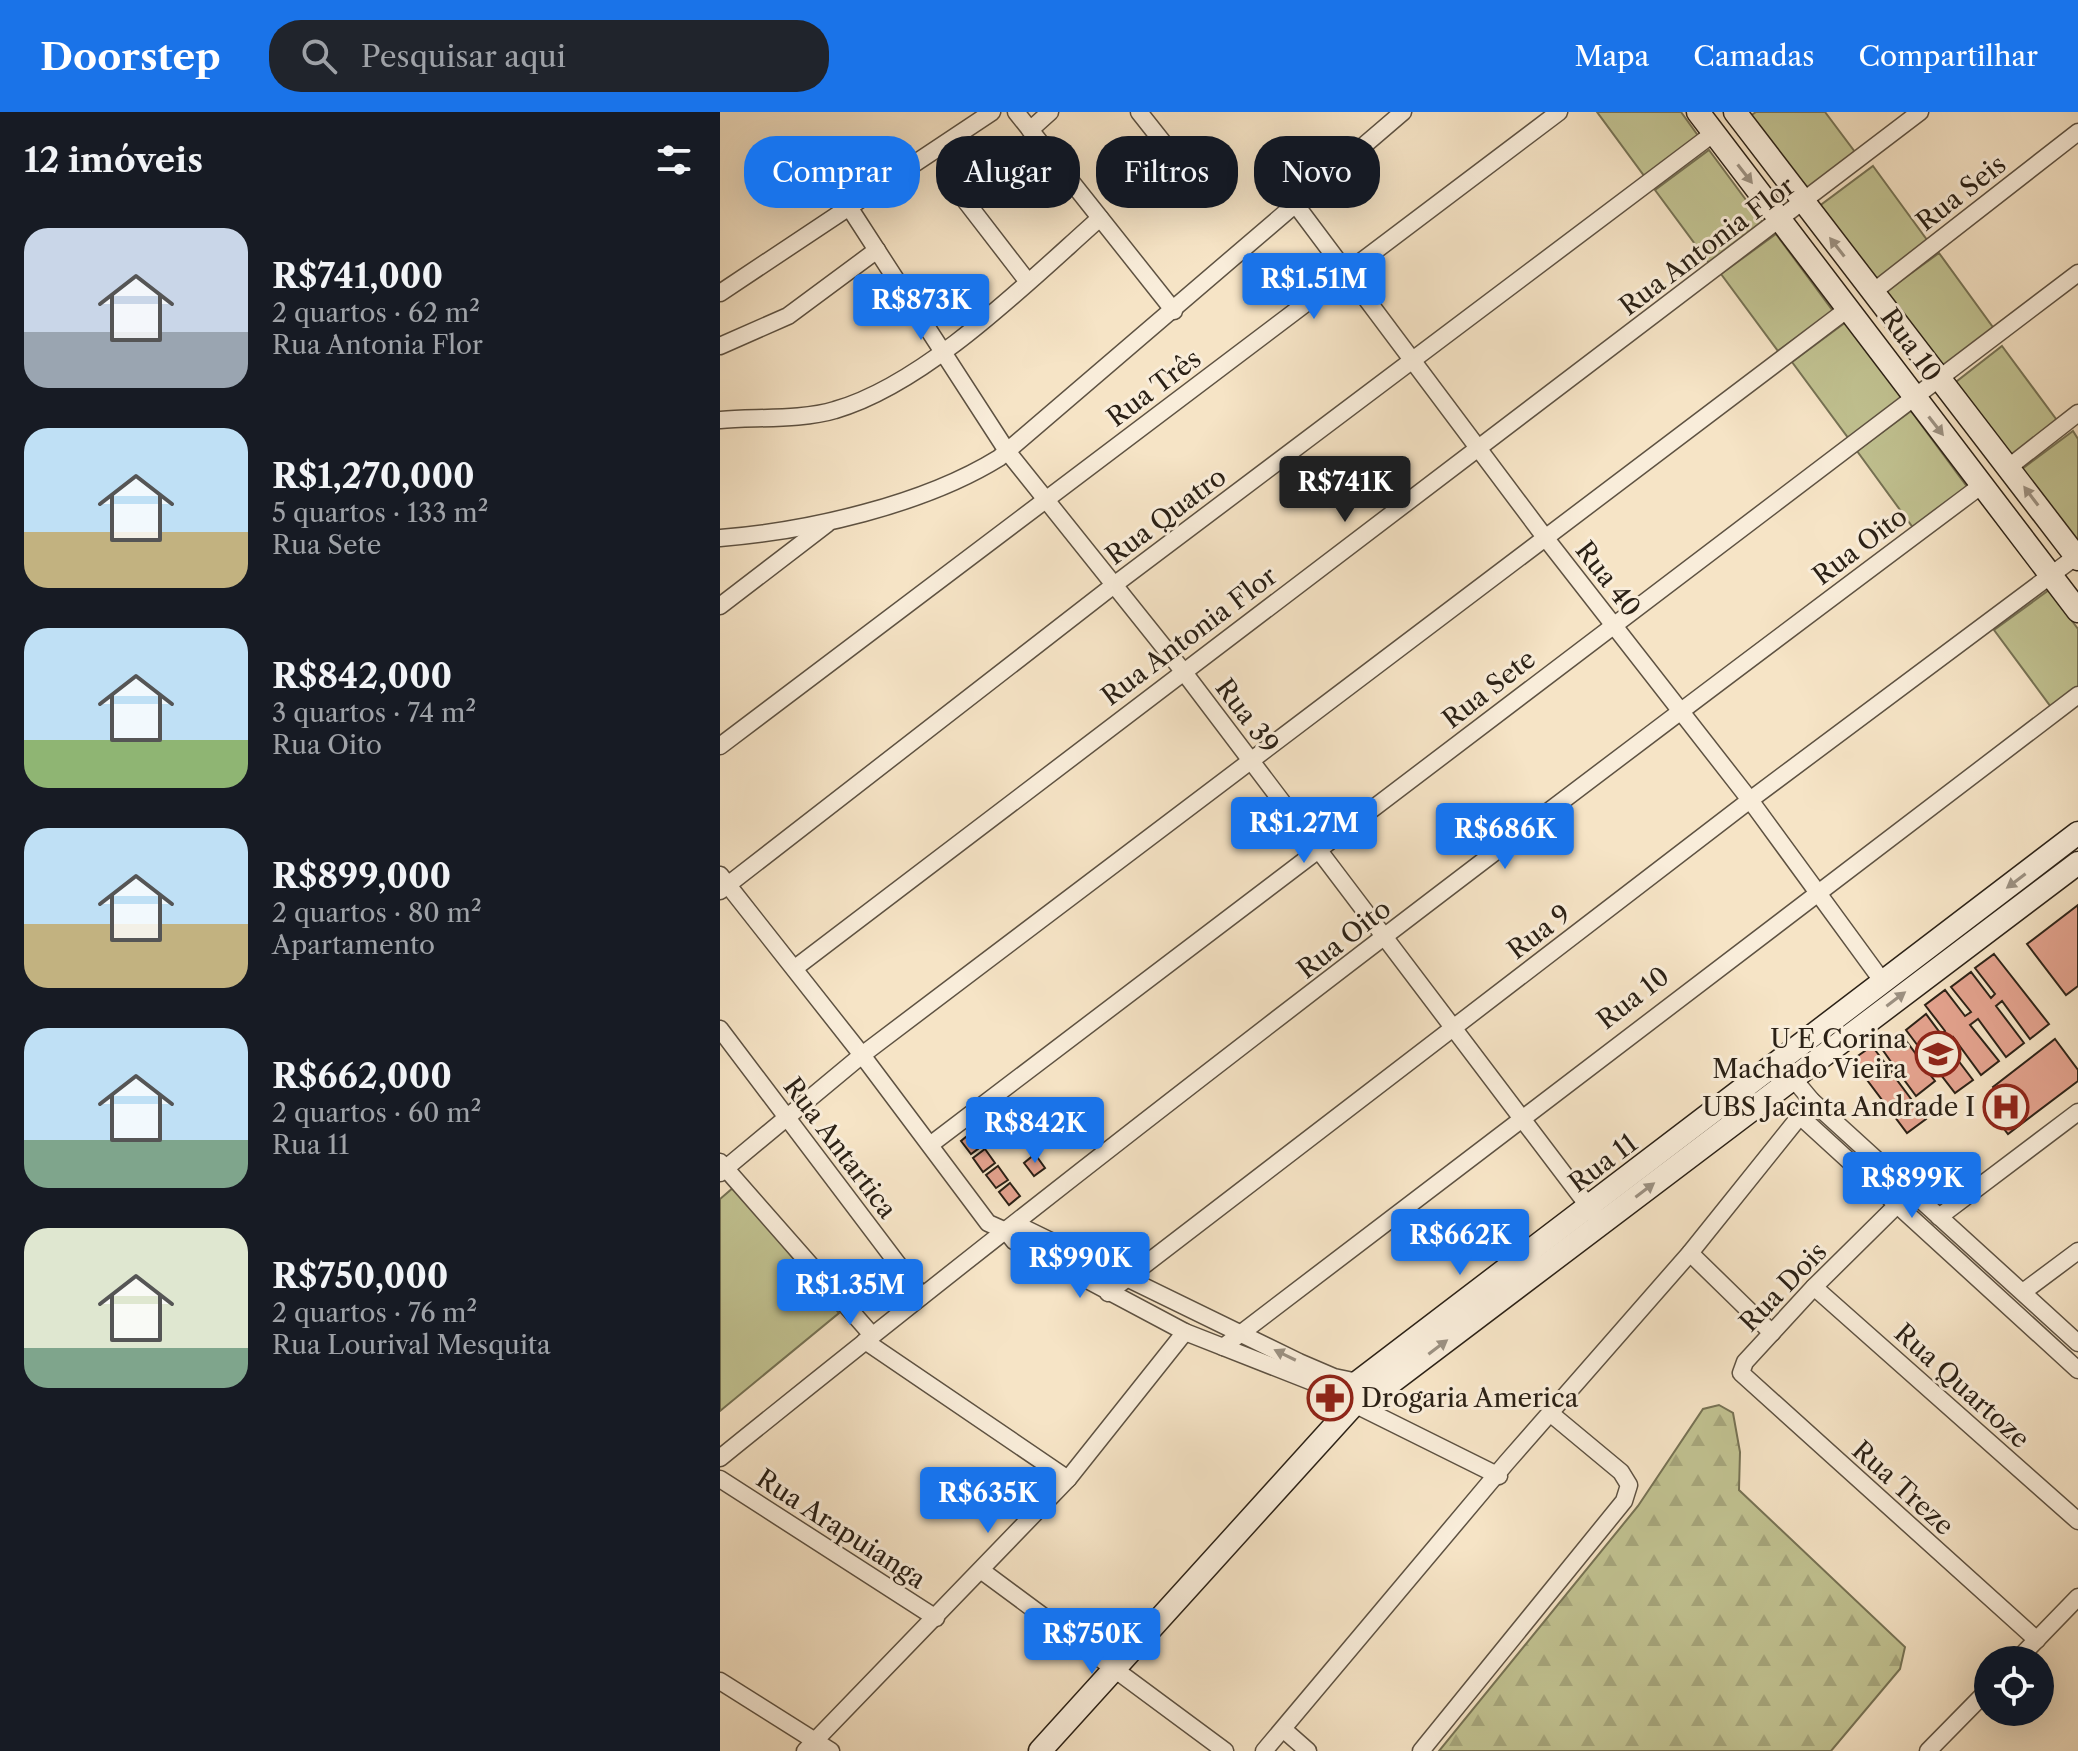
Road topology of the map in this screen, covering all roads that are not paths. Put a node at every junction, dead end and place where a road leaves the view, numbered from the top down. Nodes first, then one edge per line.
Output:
1 (992, 112) edge
2 (1016, 112) edge
3 (1050, 112) edge
4 (1139, 112) edge
5 (1403, 112) edge
6 (1559, 112) edge
7 (1698, 112) edge
8 (1920, 112) edge
9 (1738, 113) edge
10 (1030, 130) junction
11 (2078, 132) edge
12 (1714, 133) junction
13 (1158, 136) edge
14 (1375, 136) edge
15 (920, 160) edge
16 (1803, 203) junction
17 (848, 208) edge
18 (850, 208) edge
19 (971, 208) edge
20 (1293, 208) edge
21 (1298, 208) edge
22 (1100, 218) junction
23 (1780, 220) junction
24 (877, 250) junction
25 (1345, 272) junction
26 (2078, 273) edge
27 (1028, 282) junction
28 (1873, 292) junction
29 (720, 293) edge
30 (1849, 308) junction
31 (1174, 311) junction
32 (720, 346) edge
33 (945, 351) junction
34 (1412, 359) junction
35 (1941, 379) junction
36 (1915, 399) junction
37 (2078, 413) edge
38 (720, 420) edge
39 (1479, 449) junction
40 (1007, 451) junction
41 (2009, 467) junction
42 (1982, 485) junction
43 (1048, 499) junction
44 (830, 522) junction
45 (1544, 536) junction
46 (720, 538) edge
47 (2077, 557) edge
48 (2050, 575) junction
49 (1114, 585) junction
50 (720, 606) edge
51 (2078, 611) edge
52 (1613, 624) junction
53 (1183, 671) junction
54 (2078, 695) edge
55 (1681, 711) junction
56 (720, 746) edge
57 (1251, 762) junction
58 (1750, 800) junction
59 (2078, 833) edge
60 (1318, 851) junction
61 (2078, 863) edge
62 (723, 884) edge
63 (1816, 892) junction
64 (1384, 939) junction
65 (795, 968) junction
66 (1883, 982) junction
67 (720, 1029) edge
68 (1452, 1029) junction
69 (862, 1055) junction
70 (1785, 1070) junction
71 (1812, 1101) junction
72 (2078, 1112) edge
73 (785, 1116) junction
74 (1801, 1117) junction
75 (1522, 1120) junction
76 (930, 1145) junction
77 (722, 1168) edge
78 (1896, 1206) junction
79 (1595, 1216) junction
80 (1939, 1217) junction
81 (1006, 1231) junction
82 (2078, 1251) edge
83 (1690, 1253) junction
84 (1124, 1278) junction
85 (1814, 1287) junction
86 (2023, 1292) junction
87 (1108, 1293) junction
88 (922, 1296) junction
89 (1185, 1332) junction
90 (1238, 1332) junction
91 (1772, 1333) junction
92 (868, 1338) junction
93 (2078, 1343) edge
94 (1223, 1347) junction
95 (1740, 1369) joint
96 (2078, 1370) edge
97 (1362, 1395) junction
98 (1550, 1413) junction
99 (720, 1458) edge
100 (1499, 1476) junction
101 (720, 1479) edge
102 (1068, 1479) junction
103 (2078, 1521) edge
104 (982, 1571) junction
105 (2078, 1597) edge
106 (936, 1618) junction
107 (2037, 1640) junction
108 (2031, 1646) edge
109 (1117, 1670) junction
110 (720, 1681) edge
111 (1974, 1704) edge
112 (1283, 1729) junction
113 (810, 1746) edge
114 (831, 1751) edge
115 (1040, 1751) edge
116 (1225, 1751) edge
117 (1264, 1751) edge
118 (1308, 1751) edge
119 (1421, 1751) edge
120 (1928, 1751) edge

1 - 15 street
2 - 10 street
3 - 10 street
4 - 13 street
5 - 14 street
6 - 25 street, Rua Três
7 - 12 main road, Rua 10
8 - 16 street, Rua Antonia Flor
9 - 16 main road, Rua 10
10 - 22 street
11 - 28 street, Rua Seis
12 -> 23 main road, Rua 10
12 - 34 street, Rua Quatro
16 - 23 street, Rua Antonia Flor
28 -> 16 main road, Rua 10
17 - 29 street
18 - 24 street, Rua 39
19 - 27 street
20 - 31 street
21 - 25 street, Rua 40
22 - 27 street
22 - 31 street
23 - 30 main road, Rua 10
23 - 39 street, Rua Antonia Flor
24 - 32 street
24 - 33 street, Rua 39
25 - 34 street, Rua 40
25 - 43 street, Rua Três
26 - 35 street, Rua Sete
27 - 33 street
28 - 35 main road, Rua 10
30 - 36 main road, Rua 10
30 - 45 street
31 - 40 street
33 - 38 street
33 - 40 street, Rua 39
34 - 39 street, Rua 40
34 - 49 street, Rua Quatro
35 - 36 street, Rua Sete
35 - 41 main road, Rua 10
36 -> 42 main road, Rua 10
36 - 52 street, Rua Sete
37 - 41 street
39 - 45 street, Rua 40
39 - 53 street, Rua Antonia Flor
40 - 43 street, Rua 39
40 - 44 street
47 -> 41 main road, Rua 10
42 - 48 main road, Rua 10
42 - 55 street, Rua Oito
43 - 49 street, Rua 39
43 - 56 street, Rua Três
44 - 46 street
44 - 50 street
45 - 52 street, Rua 40
45 - 57 street
47 - 48 street, Rua 9
48 - 51 main road, Rua 10
48 - 58 street, Rua 9
49 - 53 street, Rua 39
49 - 62 street, Rua Quatro
52 - 55 street, Rua 40
52 - 60 street, Rua Sete
53 - 57 street, Rua 39
53 - 65 street, Rua Antonia Flor
54 - 63 street, Rua 10
55 - 58 street, Rua 40
55 - 64 street, Rua Oito
57 - 60 street, Rua 39
57 - 69 street
58 - 63 street, Rua 40
58 - 68 street, Rua 9
59 -> 66 main road, Rua 11
60 - 64 street, Rua 39
60 - 76 street, Rua Sete
70 -> 61 main road, Rua 11
62 - 65 street
63 - 66 street, Rua 40
63 - 75 street, Rua 10
64 - 68 street, Rua 39
64 - 81 street, Rua Oito
65 - 69 street
66 - 70 main road, Rua 11
67 - 73 street, Rua Antartica
68 - 75 street, Rua 39
68 - 84 street, Rua 9
69 - 73 street
69 - 76 street
70 - 71 street
70 - 79 main road, Rua 11
71 - 74 street
71 - 80 street
72 - 80 street
73 - 77 street
73 - 88 street, Rua Antartica
74 - 78 street
74 - 83 street
75 - 79 street, Rua 39
75 - 90 street, Rua 10
76 - 81 street
77 - 92 street
78 - 85 street, Rua Dois
78 - 96 street
79 - 97 main road, Rua 11
80 - 86 street
81 - 84 street
81 - 87 street
81 - 88 street, Rua Oito
82 - 86 street
83 - 91 street
83 - 98 street
84 - 87 street, Rua 9
84 - 90 street
85 - 91 street, Rua Dois
85 - 103 street, Rua Quartoze
86 - 93 street
87 - 89 street
88 - 92 street, Rua Oito
89 - 94 street
89 - 102 street
90 - 94 street, Rua 10
97 -> 90 street
91 - 95 street, Rua Dois
92 - 99 street, Rua Oito
92 - 102 street
94 - 97 street
95 - 107 street, Rua Treze
97 - 100 street
97 - 109 main road, Rua 11
98 - 100 street
98 - 119 street
100 - 112 street
101 - 106 street, Rua Arapuianga
102 - 104 street
104 - 106 street
104 - 109 street
105 - 107 street
106 - 113 street
107 - 108 street
109 - 115 main road, Rua 11
109 - 116 street
110 - 113 street
111 - 120 street
112 - 117 street
112 - 118 street
113 - 114 street

